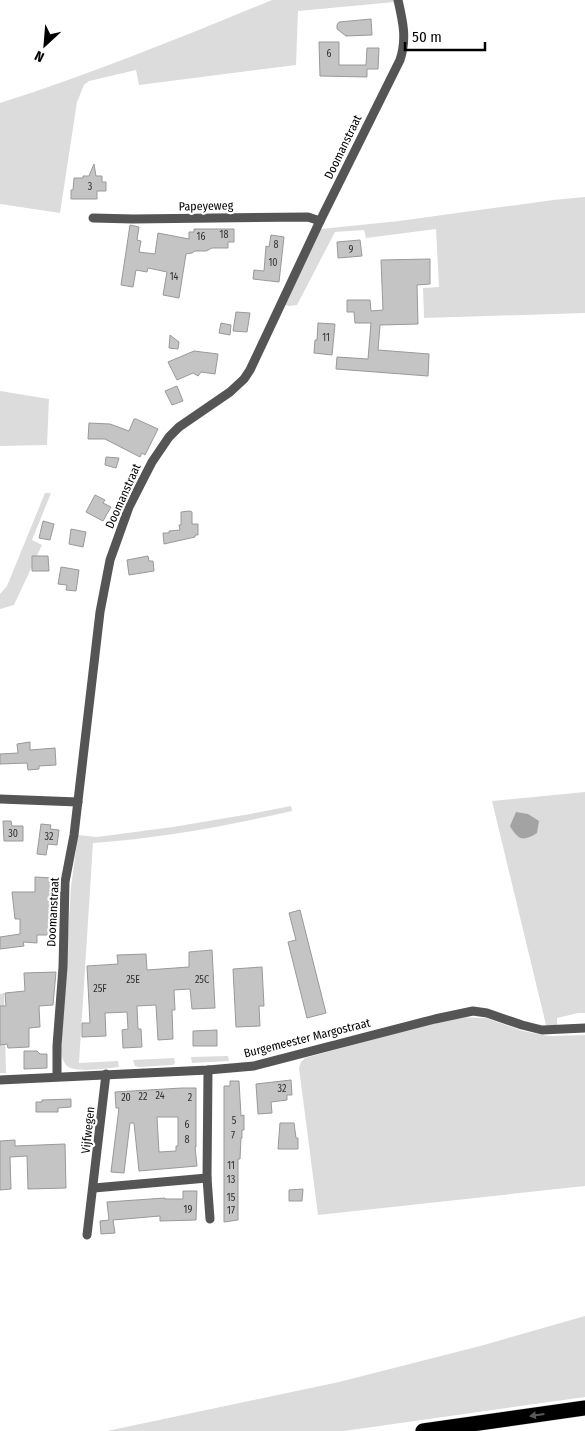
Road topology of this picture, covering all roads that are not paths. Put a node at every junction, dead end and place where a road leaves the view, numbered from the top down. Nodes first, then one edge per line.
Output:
1 (398, 0) edge
2 (93, 218) dead end
3 (320, 221) junction
4 (0, 799) edge
5 (78, 802) junction
6 (585, 1028) edge
7 (208, 1070) junction
8 (106, 1074) junction
9 (57, 1076) junction
10 (0, 1080) edge
11 (207, 1178) junction
12 (94, 1188) junction
13 (210, 1219) dead end
14 (87, 1235) dead end
15 (585, 1408) edge
16 (423, 1431) edge

1 - 3 street, Doomanstraat
2 - 3 street, Papeyeweg
3 - 5 street, Doomanstraat
4 - 5 street
5 - 9 street, Doomanstraat
6 - 7 street, Burgemeester Margostraat
7 - 8 street, Burgemeester Margostraat
7 - 11 street
8 - 9 street, Burgemeester Margostraat
8 - 12 street, Vijfwegen
9 - 10 street, Burgemeester Margostraat
11 - 12 street
11 - 13 street
12 - 14 street, Vijfwegen
15 -> 16 highway

